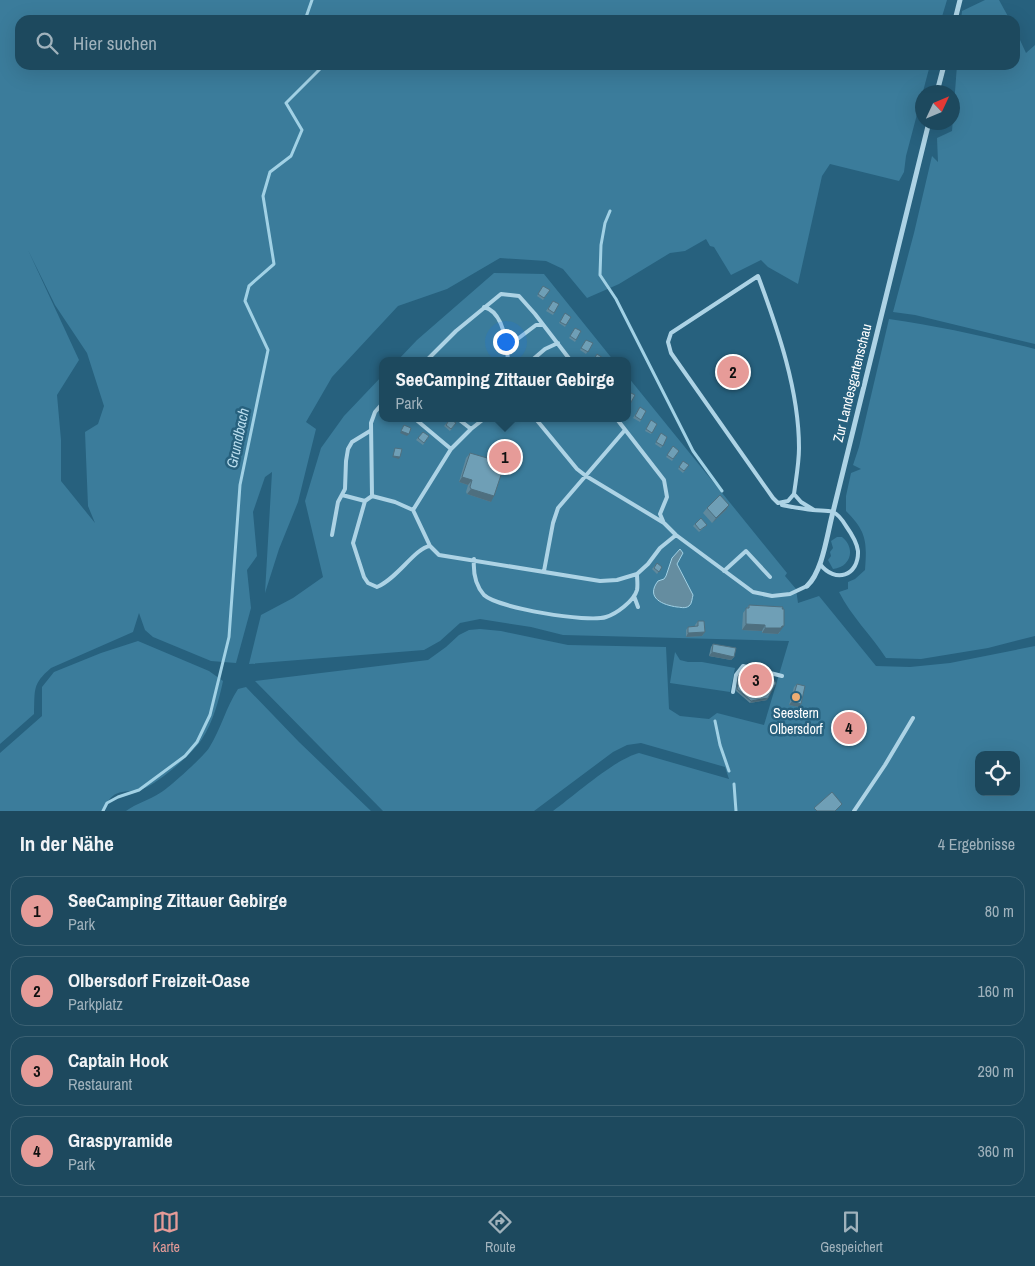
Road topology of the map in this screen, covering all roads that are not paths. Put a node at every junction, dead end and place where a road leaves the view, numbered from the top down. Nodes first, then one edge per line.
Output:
1 (960, 0) edge
2 (956, 15) edge
3 (943, 70) edge
4 (939, 85) edge
5 (928, 130) edge
6 (484, 307) junction
7 (544, 325) junction
8 (558, 343) junction
9 (507, 346) junction
10 (430, 357) edge
11 (508, 357) edge
12 (535, 357) edge
13 (568, 357) edge
14 (379, 407) edge
15 (419, 422) edge
16 (462, 422) edge
17 (479, 422) edge
18 (538, 422) edge
19 (619, 422) edge
20 (471, 429) junction
21 (625, 430) junction
22 (370, 431) junction
23 (451, 449) junction
24 (586, 476) junction
25 (794, 494) junction
26 (342, 495) junction
27 (372, 496) junction
28 (365, 501) junction
29 (782, 504) dead end
30 (413, 510) junction
31 (815, 510) junction
32 (833, 512) junction
33 (664, 522) junction
34 (676, 535) junction
35 (332, 536) dead end
36 (430, 546) junction
37 (474, 560) junction
38 (820, 564) junction
39 (544, 571) junction
40 (724, 571) junction
41 (637, 574) junction
42 (770, 577) dead end
43 (807, 586) joint
44 (634, 596) junction
45 (638, 607) dead end
46 (782, 676) dead end
47 (733, 692) dead end
48 (913, 718) dead end
49 (854, 811) edge

1 - 2 street
3 - 4 street
5 - 32 street, Zur Landesgartenschau
6 - 7 lane
6 - 9 lane
6 - 10 lane
7 - 8 lane
7 - 9 lane
8 - 12 lane
8 - 13 lane
9 - 11 lane
14 - 22 lane
15 - 23 lane
16 - 20 lane
17 - 20 lane
18 - 24 lane
19 - 21 lane
20 - 23 lane
21 - 24 lane
21 - 33 lane
22 - 26 lane
22 - 27 lane
23 - 30 lane
24 - 33 lane
24 - 39 lane
25 - 25 lane
25 - 31 lane
26 - 28 lane
26 - 35 lane
27 - 28 lane
27 - 30 lane
28 - 36 lane
29 - 31 lane
30 - 36 lane
31 - 32 lane
32 - 38 street, Zur Landesgartenschau
32 - 38 lane
33 - 34 lane
34 - 40 lane
34 - 41 lane
36 - 37 lane
37 - 39 lane
37 - 44 lane
38 - 43 street, Zur Landesgartenschau
39 - 41 lane
40 - 42 lane
40 - 43 lane
41 - 44 lane
44 - 45 lane
46 - 47 lane
48 - 49 lane

